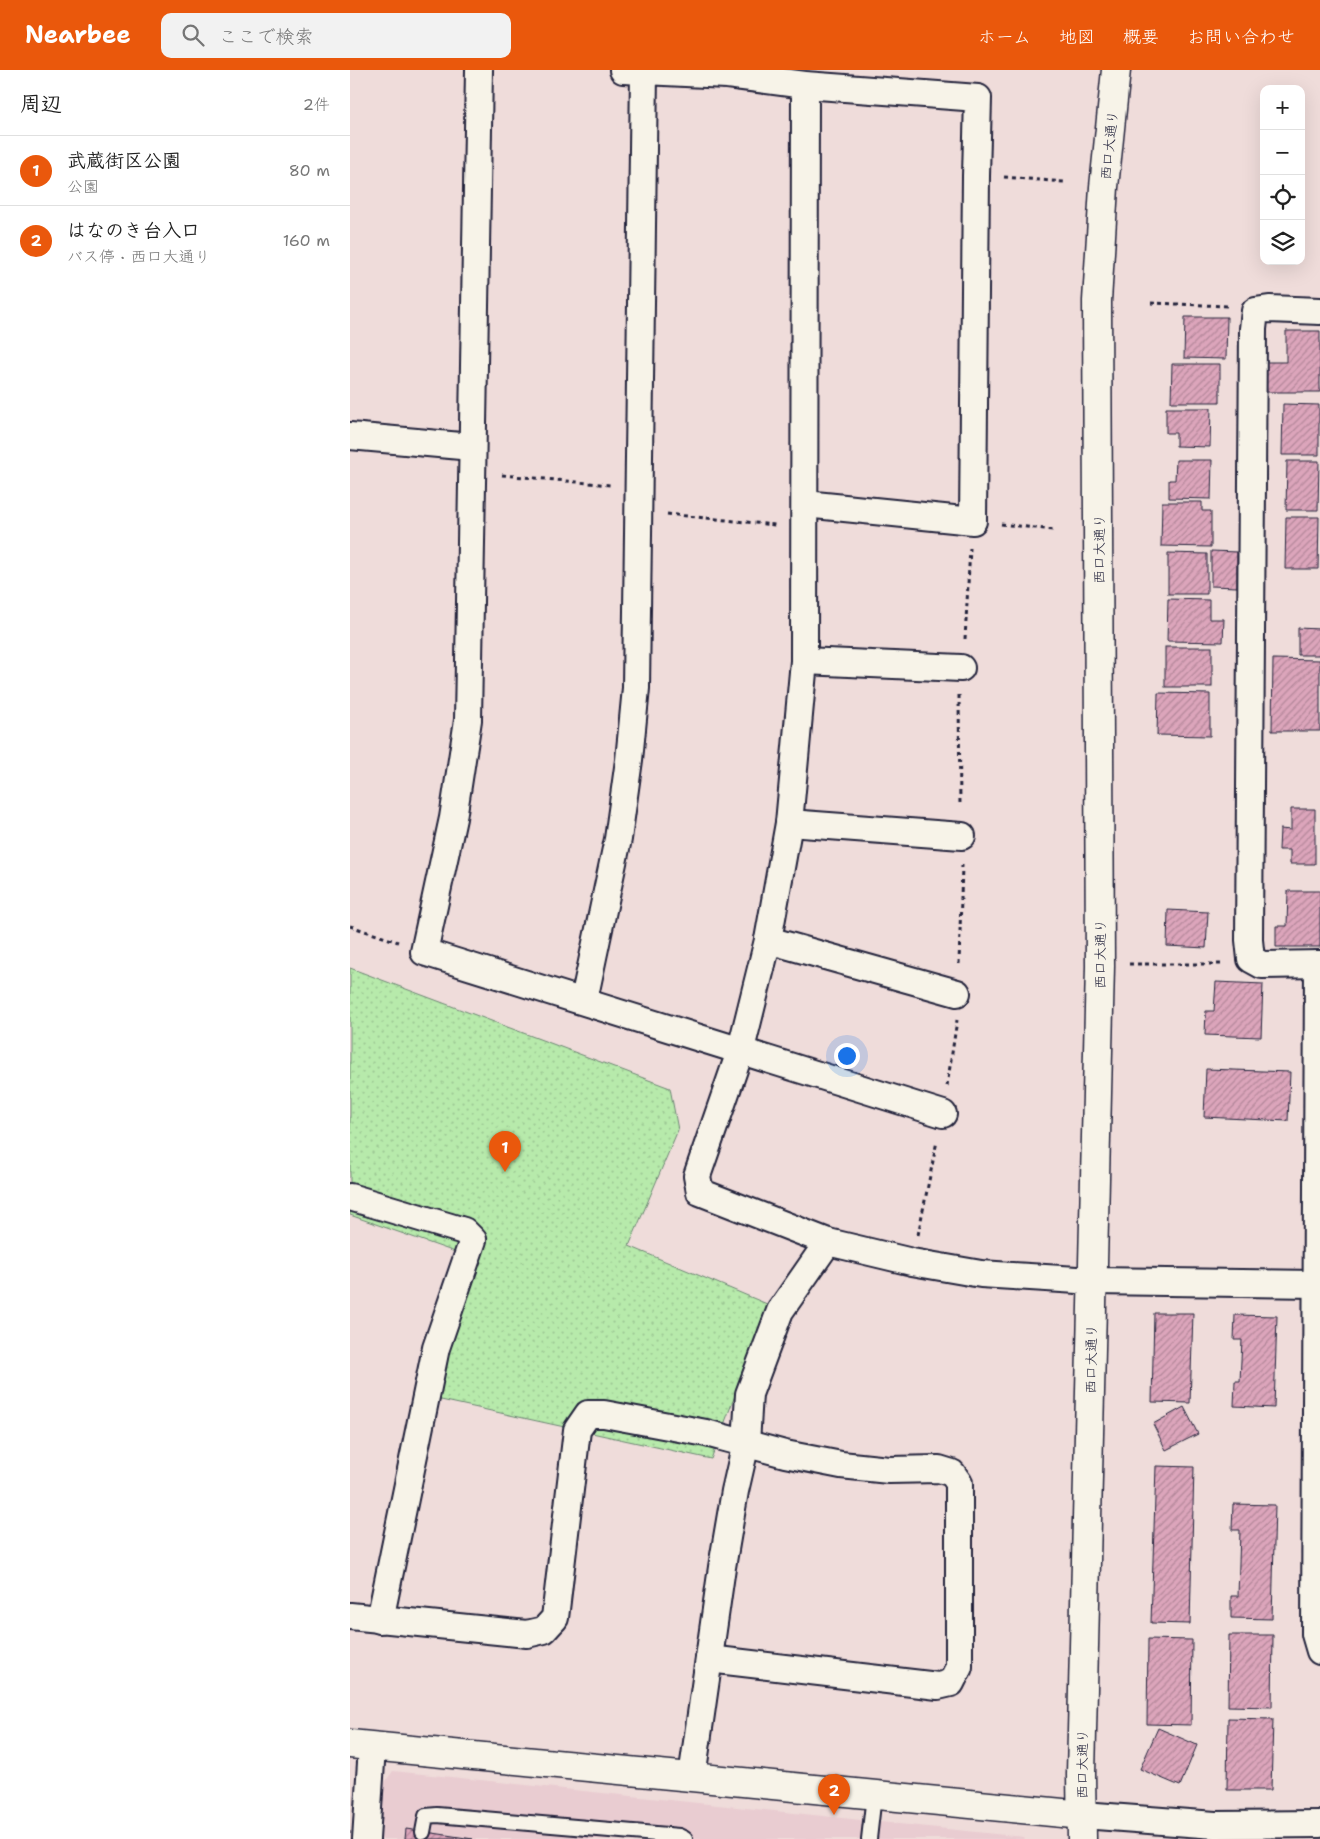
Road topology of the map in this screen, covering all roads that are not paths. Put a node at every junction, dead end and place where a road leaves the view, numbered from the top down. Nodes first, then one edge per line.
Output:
1 (479, 70) edge
2 (1116, 70) edge
3 (633, 71) edge
4 (727, 72) edge
5 (805, 85) junction
6 (1320, 311) edge
7 (350, 436) edge
8 (472, 447) junction
9 (805, 517) junction
10 (804, 661) junction
11 (961, 668) road end
12 (789, 824) junction
13 (962, 836) road end
14 (768, 940) junction
15 (1319, 964) edge
16 (957, 992) road end
17 (584, 1000) junction
18 (741, 1049) junction
19 (943, 1114) road end
20 (1318, 1129) edge
21 (350, 1197) edge
22 (828, 1242) junction
23 (1093, 1281) junction
24 (1316, 1284) junction
25 (746, 1443) junction
26 (1318, 1572) edge
27 (350, 1616) edge
28 (380, 1620) junction
29 (1320, 1651) edge
30 (709, 1659) junction
31 (361, 1745) edge
32 (692, 1777) junction
33 (874, 1795) junction
34 (1320, 1824) edge
35 (1082, 1827) edge
36 (423, 1832) dead end
37 (366, 1839) edge
38 (685, 1839) edge
39 (869, 1839) edge

1 - 8 street
2 - 23 street, 西口大通り
3 - 4 street
3 - 17 street
4 - 5 street
5 - 9 street
5 - 9 street
6 - 15 street
7 - 8 street
8 - 17 street
9 - 10 street
10 - 11 street
10 - 12 street
12 - 13 street
12 - 14 street
14 - 16 street
14 - 18 street
15 - 20 street
17 - 18 street
18 - 19 street
18 - 22 street
20 - 24 street
21 - 28 street
22 - 23 street
22 - 25 street
23 - 24 street
23 - 35 street, 西口大通り
24 - 26 street
25 - 28 street
25 - 30 street
25 - 30 street
26 - 29 street
27 - 28 street
30 - 32 street
31 - 32 street
31 - 37 street
32 - 33 street
33 - 35 street
33 - 39 lane
34 - 35 street
36 - 38 lane

